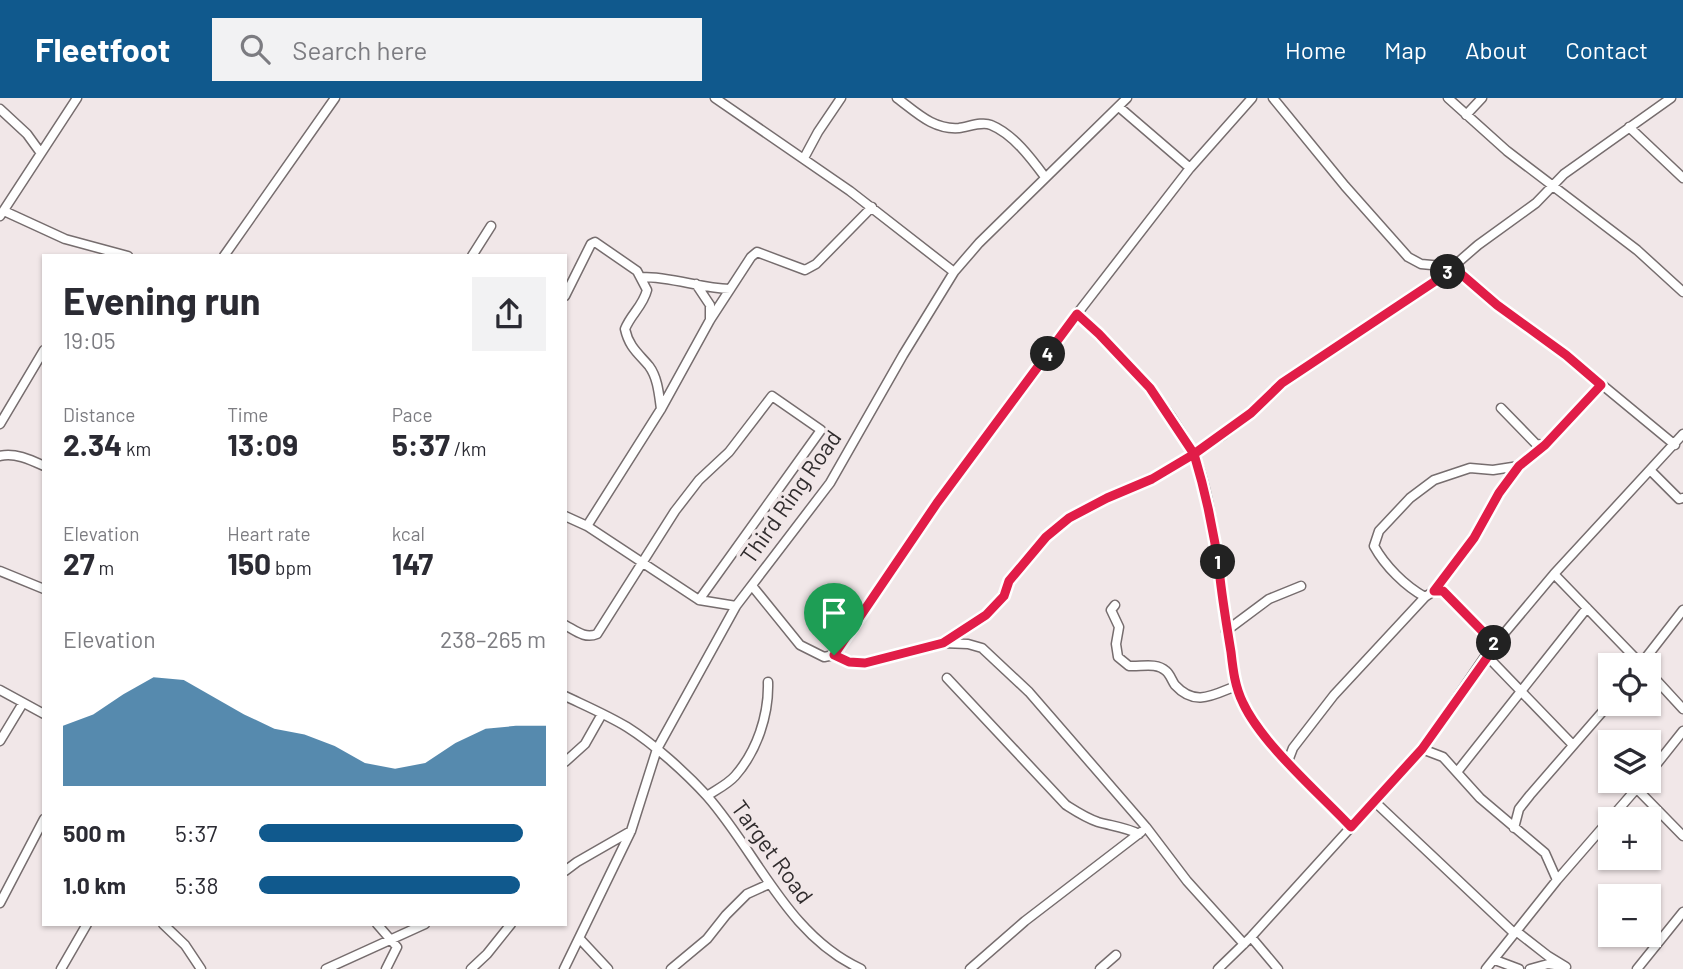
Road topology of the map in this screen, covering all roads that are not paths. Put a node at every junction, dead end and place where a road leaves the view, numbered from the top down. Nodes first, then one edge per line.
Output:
1 (77, 98) edge
2 (335, 98) edge
3 (715, 98) edge
4 (841, 98) edge
5 (897, 98) edge
6 (1127, 98) edge
7 (1252, 98) edge
8 (1273, 98) edge
9 (1448, 98) edge
10 (1482, 98) edge
11 (1671, 98) edge
12 (1119, 107) junction
13 (0, 110) edge
14 (1466, 115) junction
15 (1629, 127) junction
16 (40, 152) junction
17 (804, 158) junction
18 (1190, 168) junction
19 (1045, 177) junction
20 (1683, 178) edge
21 (1553, 187) junction
22 (872, 207) junction
23 (2, 214) edge
24 (491, 226) dead end
25 (109, 253) edge
26 (225, 254) edge
27 (473, 254) edge
28 (1453, 267) junction
29 (954, 272) junction
30 (642, 277) junction
31 (696, 284) junction
32 (730, 289) junction
33 (567, 292) edge
34 (1683, 292) edge
35 (1077, 314) junction
36 (710, 320) junction
37 (42, 353) edge
38 (1601, 385) junction
39 (1501, 408) dead end
40 (661, 409) junction
41 (0, 424) edge
42 (1683, 434) edge
43 (1545, 445) junction
44 (1675, 445) junction
45 (1194, 454) junction
46 (0, 456) edge
47 (42, 465) edge
48 (1519, 466) junction
49 (1651, 471) junction
50 (1683, 498) edge
51 (567, 517) edge
52 (587, 526) junction
53 (643, 563) junction
54 (0, 571) edge
55 (1554, 574) junction
56 (1301, 586) dead end
57 (752, 587) junction
58 (42, 588) edge
59 (1434, 591) junction
60 (1425, 597) junction
61 (699, 600) junction
62 (1115, 605) dead end
63 (736, 606) junction
64 (1587, 608) junction
65 (1683, 610) edge
66 (567, 626) edge
67 (1226, 631) junction
68 (943, 643) junction
69 (1496, 645) junction
70 (1631, 653) edge
71 (1650, 653) edge
72 (834, 655) junction
73 (1486, 655) junction
74 (947, 678) dead end
75 (768, 682) dead end
76 (1661, 685) edge
77 (1236, 686) junction
78 (0, 690) edge
79 (1523, 692) junction
80 (567, 697) edge
81 (23, 704) junction
82 (1683, 709) edge
83 (42, 713) edge
84 (602, 715) junction
85 (1598, 716) edge
86 (1683, 731) edge
87 (0, 741) edge
88 (1572, 744) junction
89 (1422, 749) junction
90 (657, 750) junction
91 (1661, 759) edge
92 (567, 760) edge
93 (1288, 761) junction
94 (1457, 772) junction
95 (1633, 793) edge
96 (1641, 793) edge
97 (707, 796) junction
98 (1375, 802) junction
99 (42, 823) edge
100 (1146, 827) junction
101 (1351, 827) junction
102 (1514, 828) junction
103 (631, 831) junction
104 (1139, 834) junction
105 (1683, 836) edge
106 (567, 870) edge
107 (1557, 880) junction
108 (769, 884) junction
109 (0, 903) edge
110 (1683, 912) edge
111 (86, 926) edge
112 (165, 926) edge
113 (379, 926) edge
114 (421, 926) edge
115 (509, 926) edge
116 (1515, 932) junction
117 (392, 939) junction
118 (580, 939) junction
119 (1248, 941) junction
120 (1116, 955) dead end
121 (842, 960) junction
122 (1495, 960) junction
123 (1567, 968) edge
124 (61, 969) edge
125 (201, 969) edge
126 (326, 969) edge
127 (386, 969) edge
128 (471, 969) edge
129 (564, 969) edge
130 (608, 969) edge
131 (671, 969) edge
132 (837, 969) edge
133 (861, 969) edge
134 (970, 969) edge
135 (1100, 969) edge
136 (1218, 969) edge
137 (1278, 969) edge
138 (1486, 969) edge
139 (1518, 969) edge
140 (1530, 969) edge
141 (1637, 969) edge

1 - 16 street
2 - 26 street
3 - 17 street
4 - 17 street
5 - 19 street
6 - 12 street, Third Ring Road
7 - 18 street
8 - 28 street
9 - 14 street
10 - 14 street
11 - 15 street
12 - 18 street
12 - 19 street, Third Ring Road
13 - 16 street
14 - 21 street
15 - 20 street
15 - 21 street
16 - 23 street
17 - 22 street
18 - 35 street
19 - 29 street, Third Ring Road
21 - 28 street
21 - 34 street
22 - 29 street
22 - 32 street
23 - 25 street
24 - 27 street
28 - 38 street
28 - 45 street
29 - 57 street, Third Ring Road
30 - 31 street
30 - 33 street
30 - 40 street
31 - 32 street
31 - 36 street
32 - 36 street
35 - 45 street
35 - 72 street
36 - 40 street
37 - 41 street
38 - 43 street
38 - 44 street
39 - 43 street
40 - 52 street
42 - 44 street
43 - 48 street
44 - 49 street
45 - 67 street
45 - 68 street
46 - 47 street
48 - 59 street
48 - 60 street
49 - 50 street
49 - 55 street
51 - 52 street
52 - 53 street
53 - 61 street
53 - 61 street
53 - 66 street
54 - 58 street
55 - 64 street
55 - 69 street
56 - 67 street
57 - 63 street, Third Ring Road
57 - 72 street
59 - 60 street
59 - 69 street
60 - 93 street
61 - 63 street
62 - 77 street
63 - 90 street, Third Ring Road
64 - 70 street
64 - 79 street
65 - 71 street
67 - 77 street
68 - 72 street
68 - 100 street
69 - 73 street
73 - 79 street
73 - 89 street
74 - 104 street
75 - 97 street
76 - 82 street
77 - 93 street
78 - 81 street
79 - 88 street
79 - 94 street
80 - 84 street, Target Road
81 - 83 street
81 - 87 street
84 - 90 street, Target Road
84 - 92 street
85 - 88 street
86 - 91 street
88 - 102 street
89 - 94 street
89 - 98 street
90 - 97 street, Target Road
90 - 103 street, Third Ring Road
93 - 101 street
94 - 102 street
95 - 107 street
96 - 105 street
97 - 108 street, Target Road
98 - 101 street
98 - 116 street
99 - 109 street
100 - 104 street
100 - 119 street
101 - 119 street
102 - 107 street
103 - 106 street
103 - 118 street, Third Ring Road
104 - 134 street
107 - 116 street
108 - 121 street, Target Road
108 - 131 street
110 - 141 street
111 - 124 street
112 - 125 street
113 - 117 street
114 - 117 street
115 - 128 street
116 - 122 street
116 - 123 street
117 - 126 street
117 - 127 street
118 - 129 street, Third Ring Road
118 - 130 street
119 - 136 street
119 - 137 street
120 - 135 street
121 - 132 street
121 - 133 street, Target Road
122 - 138 street
122 - 139 street
123 - 140 street

